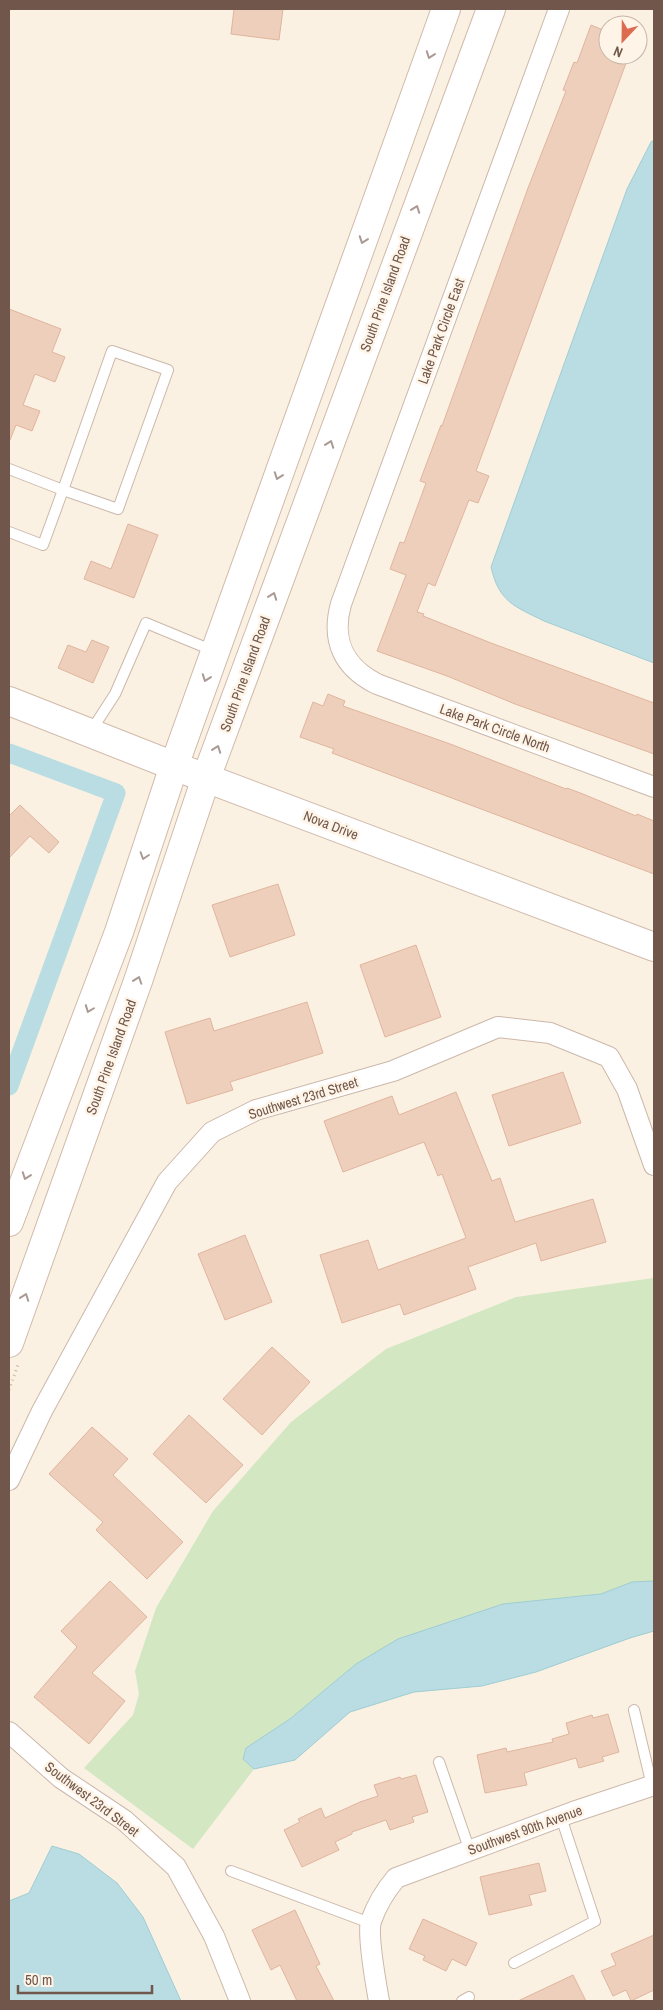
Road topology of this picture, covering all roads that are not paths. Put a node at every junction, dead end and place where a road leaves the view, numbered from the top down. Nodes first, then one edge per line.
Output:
1 (446, 9) edge
2 (490, 9) edge
3 (559, 9) edge
4 (9, 469) edge
5 (63, 490) junction
6 (9, 532) edge
7 (215, 652) junction
8 (344, 655) joint
9 (9, 701) edge
10 (90, 733) junction
11 (174, 766) junction
12 (206, 778) junction
13 (654, 787) edge
14 (654, 947) edge
15 (654, 1165) edge
16 (9, 1222) edge
17 (9, 1343) edge
18 (9, 1480) edge
19 (634, 1710) dead end
20 (9, 1732) edge
21 (439, 1762) dead end
22 (653, 1786) edge
23 (561, 1817) junction
24 (470, 1851) junction
25 (231, 1871) dead end
26 (370, 1923) junction
27 (514, 1963) dead end
28 (240, 2001) edge
29 (379, 2001) edge

1 -> 7 main road
12 -> 2 main road, South Pine Island Road
3 - 8 street, Lake Park Circle East
4 - 5 lane
5 - 5 lane
5 - 6 lane
7 - 10 lane
7 -> 11 main road
8 - 13 street, Lake Park Circle North
9 - 10 main road, Nova Drive
10 - 11 main road, Nova Drive
11 - 12 main road, Nova Drive
11 -> 16 main road
12 - 14 main road, Nova Drive
17 -> 12 main road, South Pine Island Road
15 - 18 street, Southwest 23rd Street
19 - 22 lane
20 - 28 street, Southwest 23rd Street
21 - 24 lane
22 - 23 street, Southwest 90th Avenue
23 - 24 street, Southwest 90th Avenue
23 - 27 lane
24 - 26 street, Southwest 90th Avenue
25 - 26 lane
26 - 29 street

